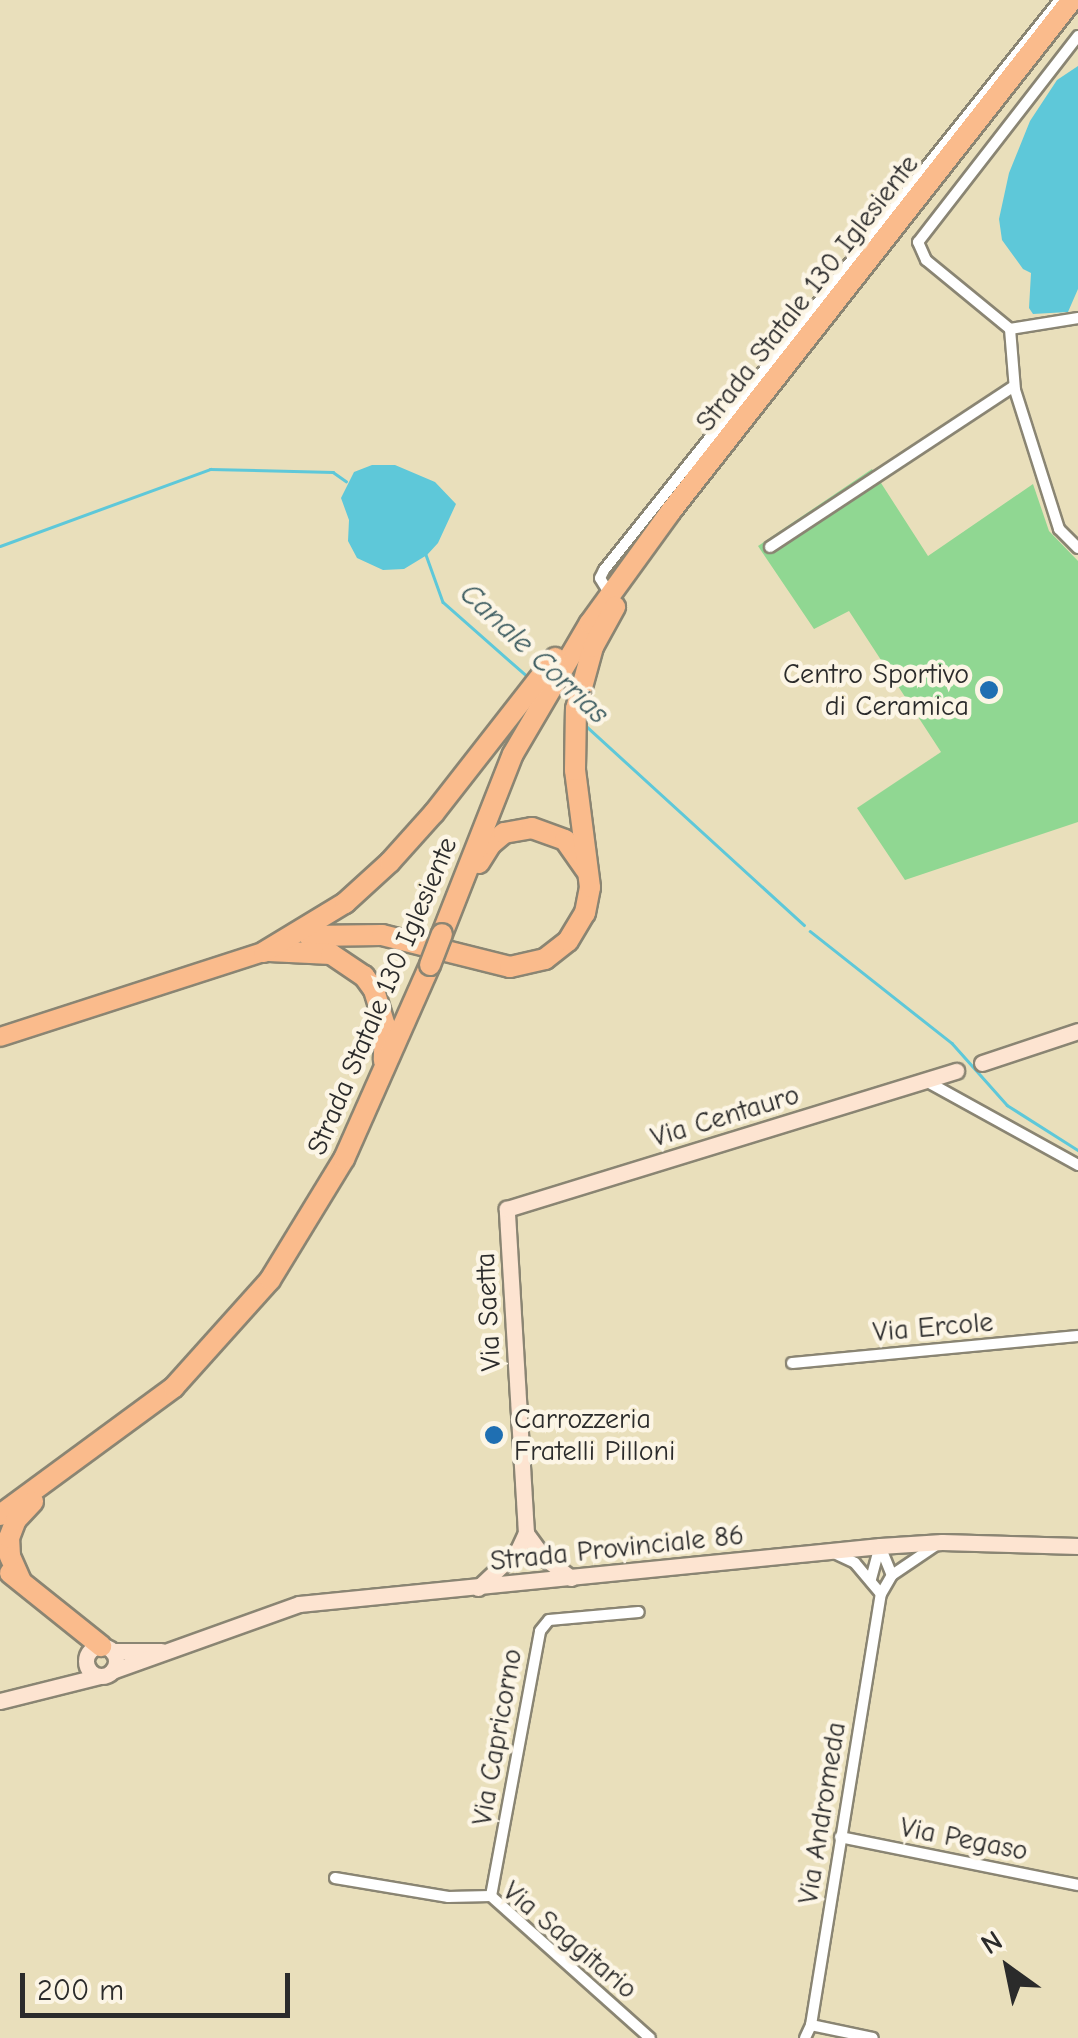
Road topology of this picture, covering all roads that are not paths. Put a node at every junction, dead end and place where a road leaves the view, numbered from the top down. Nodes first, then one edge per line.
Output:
1 (1059, 0) edge
2 (1072, 0) edge
3 (1078, 9) edge
4 (1078, 36) edge
5 (1078, 318) edge
6 (1010, 329) junction
7 (1014, 386) junction
8 (671, 511) junction
9 (655, 547) junction
10 (770, 547) dead end
11 (1078, 548) edge
12 (608, 591) junction
13 (590, 623) junction
14 (544, 682) junction
15 (529, 705) junction
16 (590, 876) junction
17 (443, 932) junction
18 (309, 936) joint
19 (264, 952) junction
20 (1078, 1030) edge
21 (0, 1037) edge
22 (389, 1054) junction
23 (982, 1063) joint
24 (956, 1071) joint
25 (926, 1081) junction
26 (1078, 1165) edge
27 (507, 1209) joint
28 (1078, 1336) edge
29 (792, 1363) dead end
30 (90, 1450) junction
31 (0, 1506) edge
32 (0, 1515) edge
33 (942, 1542) junction
34 (526, 1543) junction
35 (880, 1546) junction
36 (1078, 1546) edge
37 (831, 1551) junction
38 (0, 1567) edge
39 (892, 1575) junction
40 (571, 1578) junction
41 (21, 1580) junction
42 (871, 1580) junction
43 (528, 1582) junction
44 (478, 1588) junction
45 (881, 1594) junction
46 (639, 1612) dead end
47 (170, 1650) junction
48 (96, 1654) junction
49 (106, 1674) junction
50 (61, 1688) junction
51 (0, 1701) edge
52 (840, 1837) junction
53 (335, 1878) dead end
54 (1078, 1885) edge
55 (491, 1896) junction
56 (811, 2025) junction
57 (650, 2038) edge
58 (805, 2038) edge
59 (872, 2038) edge

1 - 12 street
2 - 8 highway, Strada Statale 130 Iglesiente
3 - 9 highway, Strada Statale 130 Iglesiente
4 - 6 street
5 - 6 street
6 - 7 street
7 - 10 street
7 - 11 street
8 - 12 highway
8 - 13 highway, Strada Statale 130 Iglesiente
9 - 13 highway, Strada Statale 130 Iglesiente
9 - 16 highway
12 - 14 highway
13 - 14 highway, Strada Statale 130 Iglesiente
14 - 15 highway
15 - 17 highway, Strada Statale 130 Iglesiente
15 - 19 highway
16 - 17 highway
16 - 18 highway
17 - 22 highway, Strada Statale 130 Iglesiente, bridge
18 - 19 main road
19 - 21 main road
19 - 22 highway
20 - 23 street
22 - 30 highway, Strada Statale 130 Iglesiente
23 - 24 street
24 - 25 street, Via Centauro
25 - 26 street
25 - 27 street, Via Centauro
27 - 34 street, Via Saetta
28 - 29 street, Via Ercole
30 - 31 highway
30 - 32 highway, Strada Statale 130 Iglesiente
30 - 41 highway
33 - 35 street, Strada Provinciale 86
33 - 36 street, Strada Provinciale 86
33 - 39 street, Via Andromeda
34 - 40 street
34 - 43 street, Via Saetta
34 - 44 street
35 - 37 street, Strada Provinciale 86
35 - 39 street
35 - 42 street
37 - 40 street, Strada Provinciale 86
37 - 42 street
38 - 41 highway
39 - 45 street, Via Andromeda
40 - 43 street, Strada Provinciale 86
41 - 48 highway
42 - 45 street
43 - 44 street, Strada Provinciale 86
44 - 47 street, Strada Provinciale 86
45 - 52 street, Via Andromeda
46 - 55 street, Via Capricorno
47 - 48 street, Strada Provinciale 86
47 - 49 street, Strada Provinciale 86
48 - 49 street
48 - 49 street
48 - 50 street
49 - 50 street, Strada Provinciale 86
50 - 51 street, Strada Provinciale 86
52 - 54 street, Via Pegaso
52 - 56 street, Via Andromeda
53 - 55 street, Via Saggitario
55 - 57 street, Via Saggitario
56 - 58 street, Via Andromeda
56 - 59 street

